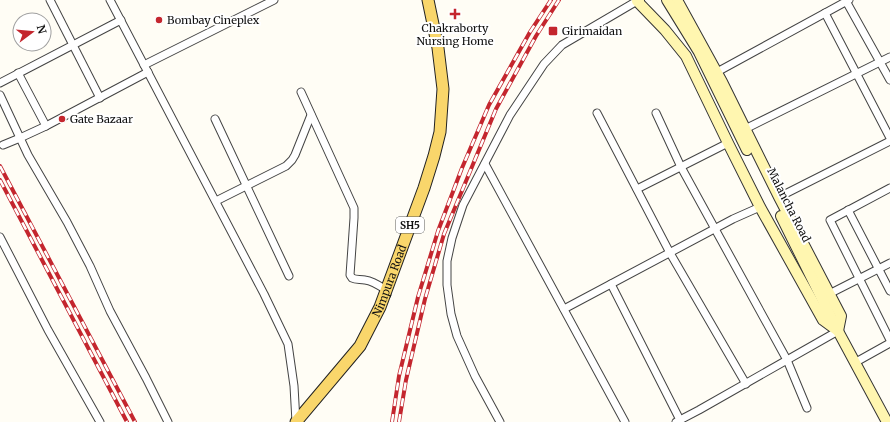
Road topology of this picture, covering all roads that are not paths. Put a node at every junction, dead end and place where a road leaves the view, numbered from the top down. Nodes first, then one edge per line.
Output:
1 (50, 0) edge
2 (110, 0) edge
3 (254, 0) edge
4 (274, 0) edge
5 (428, 0) edge
6 (667, 0) edge
7 (677, 0) edge
8 (638, 1) edge
9 (848, 1) edge
10 (684, 5) edge
11 (256, 9) junction
12 (825, 13) junction
13 (120, 20) junction
14 (72, 45) junction
15 (890, 57) edge
16 (879, 62) junction
17 (144, 65) junction
18 (148, 72) junction
19 (717, 72) junction
20 (857, 73) junction
21 (18, 74) junction
22 (890, 80) edge
23 (0, 83) edge
24 (301, 92) dead end
25 (0, 95) edge
26 (100, 98) junction
27 (597, 113) dead end
28 (656, 113) dead end
29 (311, 115) junction
30 (215, 119) dead end
31 (46, 126) junction
32 (745, 129) junction
33 (20, 138) junction
34 (890, 138) edge
35 (890, 141) edge
36 (728, 143) junction
37 (3, 145) dead end
38 (485, 164) junction
39 (681, 167) junction
40 (246, 186) junction
41 (890, 188) edge
42 (637, 189) junction
43 (779, 197) junction
44 (216, 201) junction
45 (760, 207) junction
46 (848, 210) junction
47 (715, 229) junction
48 (0, 237) edge
49 (670, 253) junction
50 (890, 263) edge
51 (878, 269) junction
52 (289, 276) dead end
53 (860, 279) junction
54 (611, 284) junction
55 (386, 290) junction
56 (890, 292) edge
57 (829, 294) junction
58 (564, 309) junction
59 (838, 330) junction
60 (890, 341) edge
61 (787, 360) junction
62 (856, 362) junction
63 (746, 384) junction
64 (807, 408) dead end
65 (678, 421) edge
66 (100, 422) edge
67 (168, 422) edge
68 (296, 422) edge
69 (500, 422) edge
70 (625, 422) edge
71 (887, 422) edge

1 - 14 street
2 - 13 street
3 - 11 street
4 - 11 street
5 - 55 main road, Nimpura Road / SH5
6 - 59 street, Malancha Road
7 - 10 street
8 - 36 street
8 - 38 street
9 - 12 street
9 - 16 street
10 - 19 street
11 - 17 street
12 - 19 street
12 - 20 street
13 - 14 street
13 - 17 street
14 - 21 street
14 - 26 street
15 - 16 street
16 - 20 street
16 - 22 street
17 - 18 street
18 - 26 street
18 - 44 street
19 - 32 street
20 - 32 street
20 - 34 street
21 - 23 street
21 - 31 street
24 - 29 street
25 - 33 street
26 - 31 street
27 - 42 street
28 - 39 street
29 - 40 street
29 - 55 street
30 - 40 street
31 - 33 street
32 - 43 street
33 - 37 street
33 - 67 street
35 - 43 street
36 - 39 street
36 - 45 street
38 - 58 street
38 - 69 street
39 - 42 street
39 - 47 street
40 - 44 street
40 - 52 street
41 - 46 street
42 - 49 street
43 - 57 street
44 - 68 street
45 - 47 street
45 - 59 street
46 - 51 street
46 - 53 street
47 - 49 street
47 - 61 street
48 - 66 street
49 - 54 street
49 - 63 street
50 - 51 street
51 - 53 street
51 - 56 street
53 - 57 street
53 - 60 street
54 - 58 street
54 - 65 street
55 - 68 main road, Nimpura Road / SH5
57 - 59 street
58 - 70 street
59 - 61 street
59 - 62 street, Malancha Road
60 - 62 street
61 - 63 street
61 - 64 street
62 - 71 street, Malancha Road
63 - 65 street

